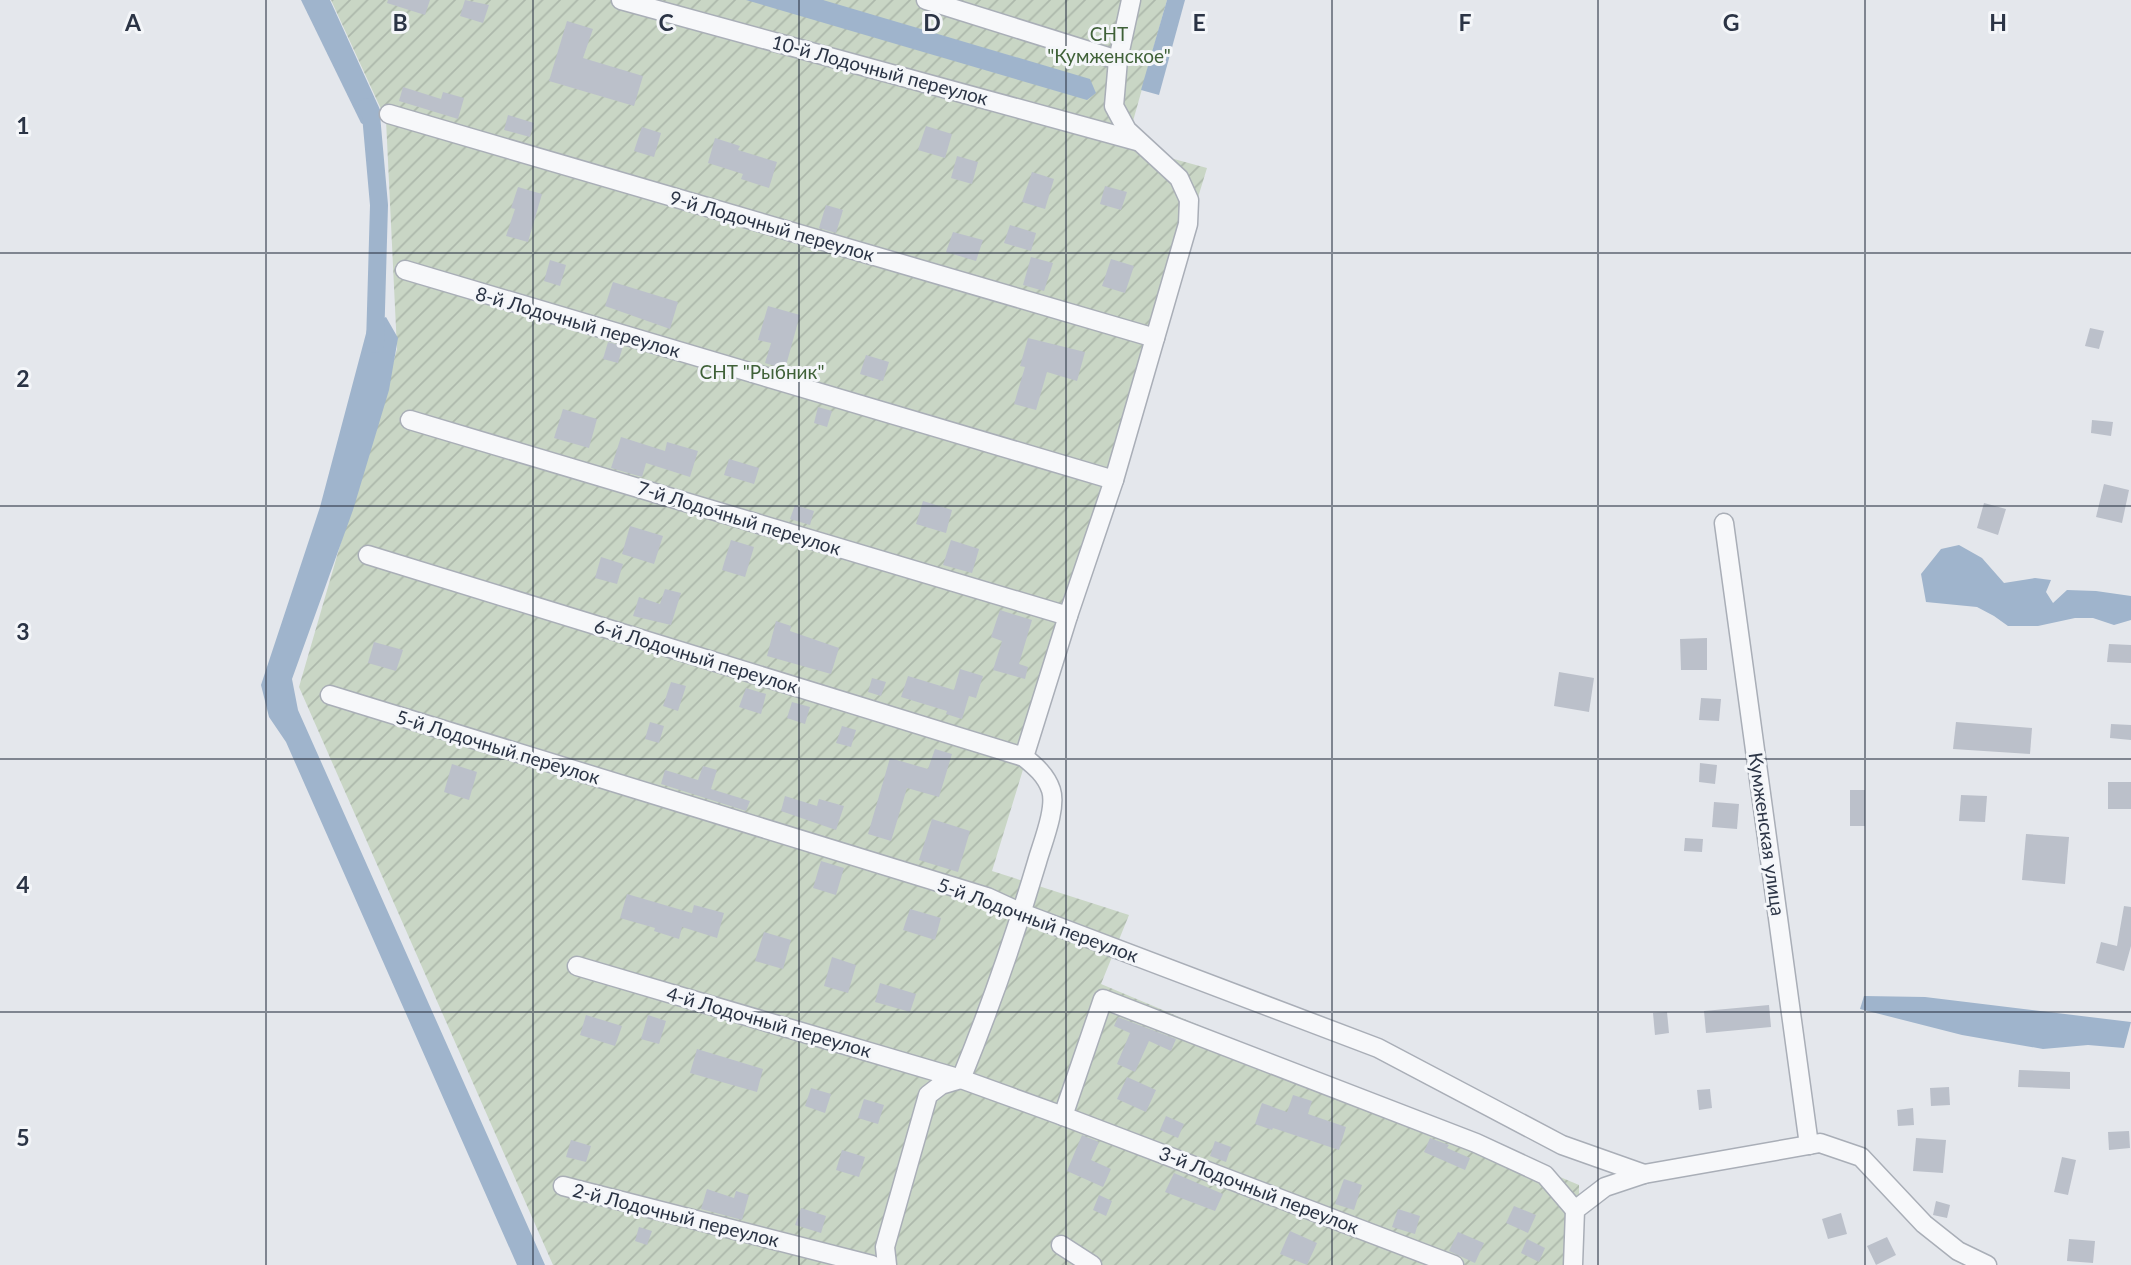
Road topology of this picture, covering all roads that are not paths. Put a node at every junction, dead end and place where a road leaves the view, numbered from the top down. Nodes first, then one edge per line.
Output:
1 (621, 0) edge
2 (926, 0) edge
3 (1131, 0) edge
4 (1118, 60) junction
5 (389, 114) dead end
6 (1139, 141) junction
7 (405, 270) dead end
8 (1155, 338) junction
9 (410, 420) dead end
10 (1114, 480) junction
11 (1724, 523) dead end
12 (368, 555) dead end
13 (1068, 616) junction
14 (330, 695) dead end
15 (1024, 757) junction
16 (1021, 913) junction
17 (577, 965) dead end
18 (961, 1079) junction
19 (1063, 1116) junction
20 (1809, 1144) junction
21 (1644, 1174) junction
22 (562, 1186) dead end
23 (1574, 1210) junction
24 (1061, 1245) dead end
25 (872, 1265) edge
26 (887, 1265) edge
27 (1092, 1265) edge
28 (1454, 1265) edge
29 (1573, 1265) edge
30 (1987, 1265) edge

1 - 6 street, 10-й Лодочный переулок
2 - 4 street
3 - 4 street
4 - 6 street
5 - 8 street, 9-й Лодочный переулок
6 - 8 street
7 - 10 street, 8-й Лодочный переулок
8 - 10 street
9 - 13 street, 7-й Лодочный переулок
10 - 13 street
11 - 20 street, Кумженская улица
12 - 15 street, 6-й Лодочный переулок
13 - 15 street
14 - 16 street, 5-й Лодочный переулок
15 - 16 street
16 - 18 street
16 - 21 street, 5-й Лодочный переулок
17 - 18 street, 4-й Лодочный переулок
18 - 19 street, 4-й Лодочный переулок
18 - 26 street
19 - 23 street
19 - 28 street, 3-й Лодочный переулок
20 - 21 street
20 - 30 street
21 - 23 street
22 - 25 street, 2-й Лодочный переулок
23 - 29 street
24 - 27 street

